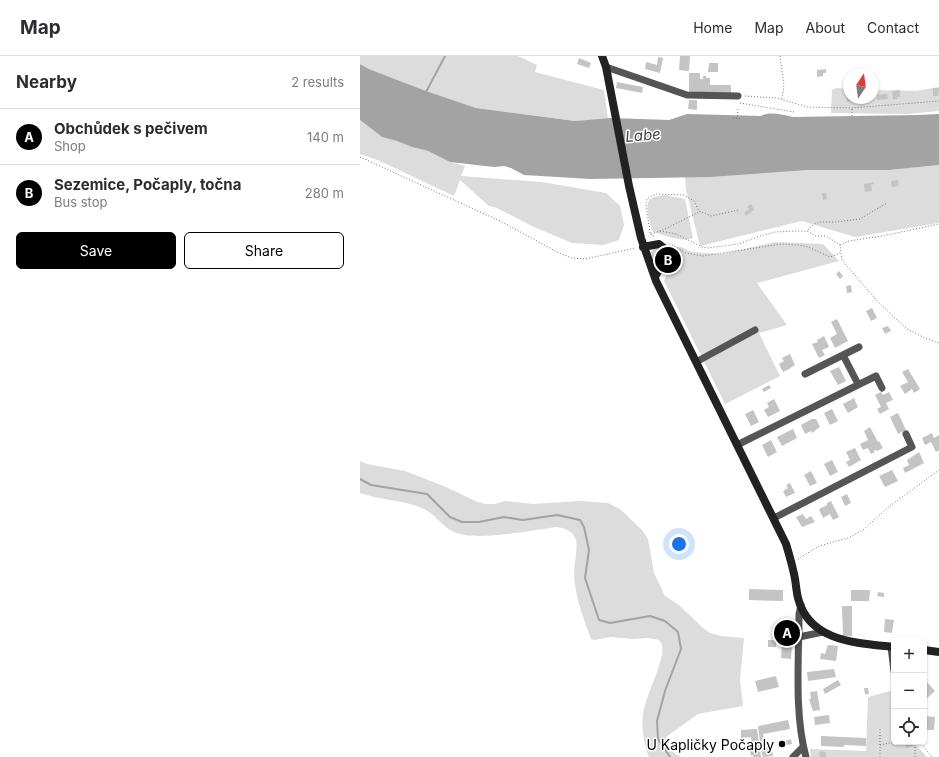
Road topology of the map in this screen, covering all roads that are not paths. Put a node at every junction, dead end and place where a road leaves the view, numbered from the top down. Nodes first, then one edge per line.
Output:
1 (602, 56) edge
2 (606, 67) junction
3 (739, 99) road end
4 (643, 246) junction
5 (654, 277) junction
6 (755, 330) dead end
7 (859, 347) dead end
8 (843, 355) junction
9 (696, 362) junction
10 (805, 374) dead end
11 (858, 384) junction
12 (882, 388) dead end
13 (906, 434) dead end
14 (737, 445) junction
15 (774, 518) junction
16 (801, 605) junction
17 (823, 632) junction
18 (799, 637) junction
19 (891, 647) edge
20 (927, 650) edge
21 (939, 652) edge
22 (803, 747) junction
23 (793, 757) edge
24 (806, 757) edge

1 - 2 street
2 - 3 street
2 - 4 street
4 - 5 street
4 - 5 street
5 - 9 street
6 - 9 street
7 - 8 street
8 - 10 street
8 - 11 street
9 - 14 street
11 - 12 street
11 - 14 street
13 - 15 street
14 - 15 street
15 - 16 street
16 - 17 street
16 - 18 street
17 - 18 street
17 - 19 street
18 - 22 street
20 - 21 street
22 - 23 street
22 - 24 street

